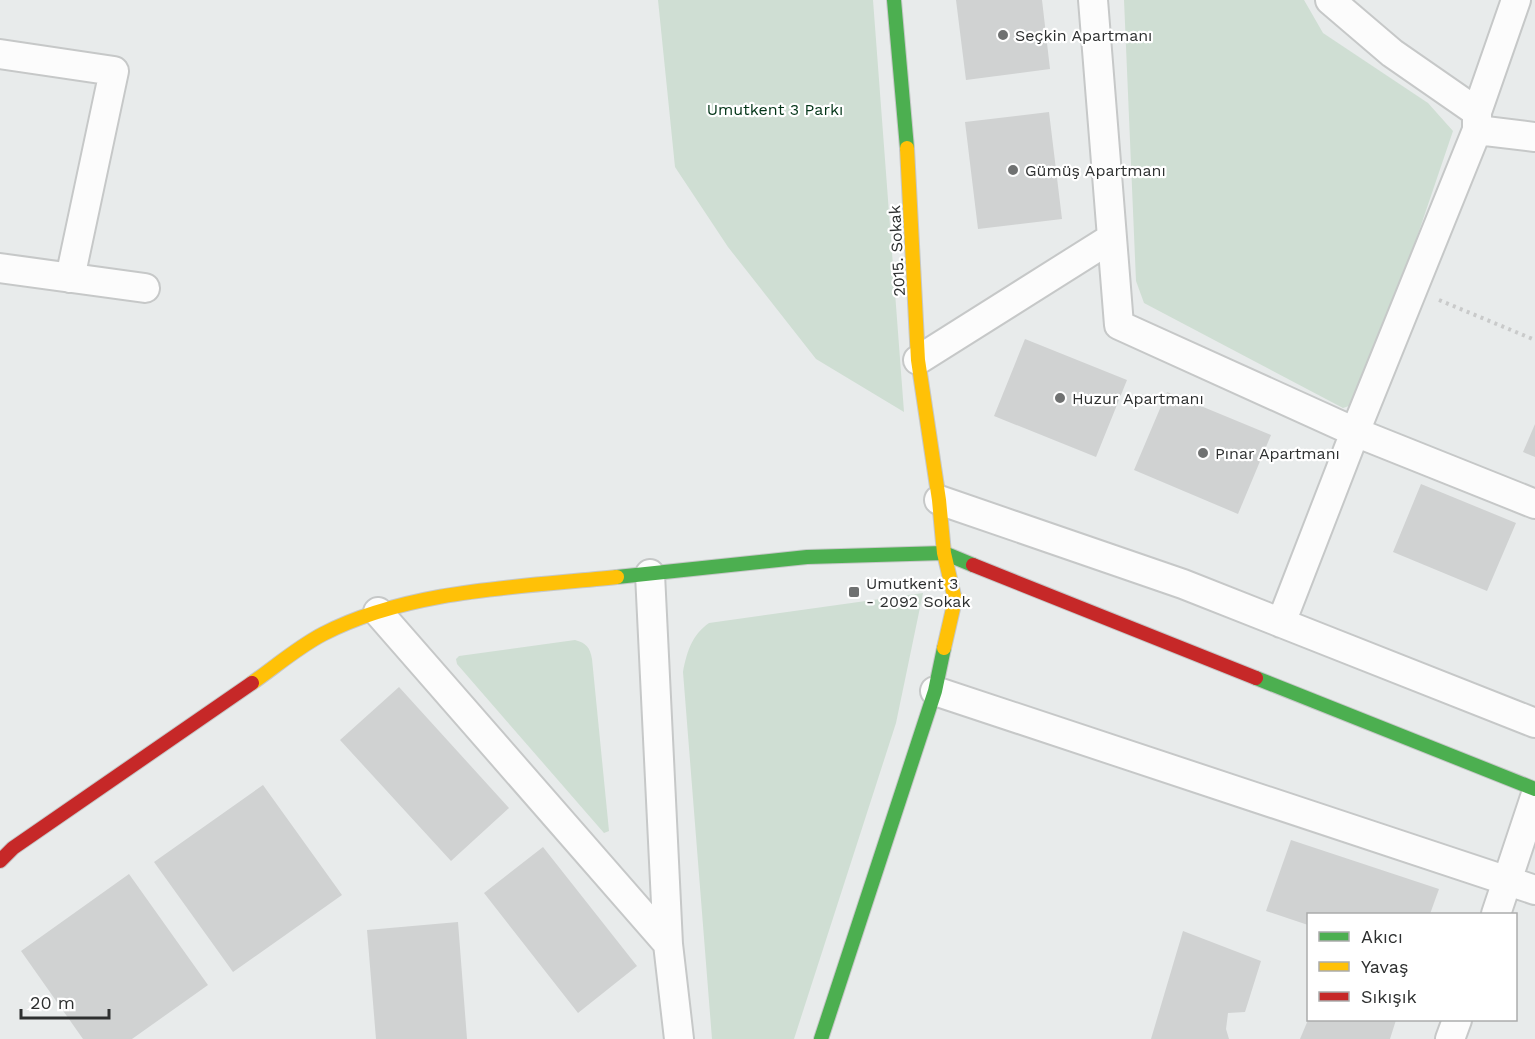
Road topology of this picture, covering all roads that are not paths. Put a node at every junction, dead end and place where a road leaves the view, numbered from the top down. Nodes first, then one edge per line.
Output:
1 (894, 0) edge
2 (1093, 0) edge
3 (1330, 0) edge
4 (1516, 0) edge
5 (0, 54) edge
6 (1477, 121) junction
7 (1535, 137) edge
8 (1110, 239) junction
9 (0, 268) edge
10 (70, 278) junction
11 (146, 288) dead end
12 (918, 360) junction
13 (1355, 432) junction
14 (939, 500) junction
15 (1535, 504) edge
16 (944, 553) junction
17 (650, 574) junction
18 (378, 612) junction
19 (1281, 623) junction
20 (935, 691) junction
21 (1535, 723) edge
22 (1535, 789) edge
23 (1535, 797) edge
24 (4, 853) edge
25 (1508, 882) junction
26 (1535, 890) edge
27 (1497, 913) edge
28 (668, 944) junction
29 (1457, 1021) edge
30 (679, 1039) edge
31 (821, 1039) edge
32 (1450, 1039) edge

1 - 12 street, 2015. Sokak
2 - 8 street
3 - 6 street
4 - 6 street
5 - 10 street
6 - 7 street
6 - 13 street
8 - 12 street
8 - 13 street
9 - 10 street
10 - 11 street
12 - 14 street, 2015. Sokak
13 - 15 street
13 - 19 street
14 - 16 street, 2015. Sokak
14 - 19 street
16 - 17 street
16 - 20 street, 2015. Sokak
16 - 22 street
17 - 18 street
17 - 28 street
18 - 24 street
18 - 28 street
19 - 21 street
20 - 25 street
20 - 31 street, 2015. Sokak
23 - 25 street
25 - 26 street
25 - 27 street
28 - 30 street
29 - 32 street

